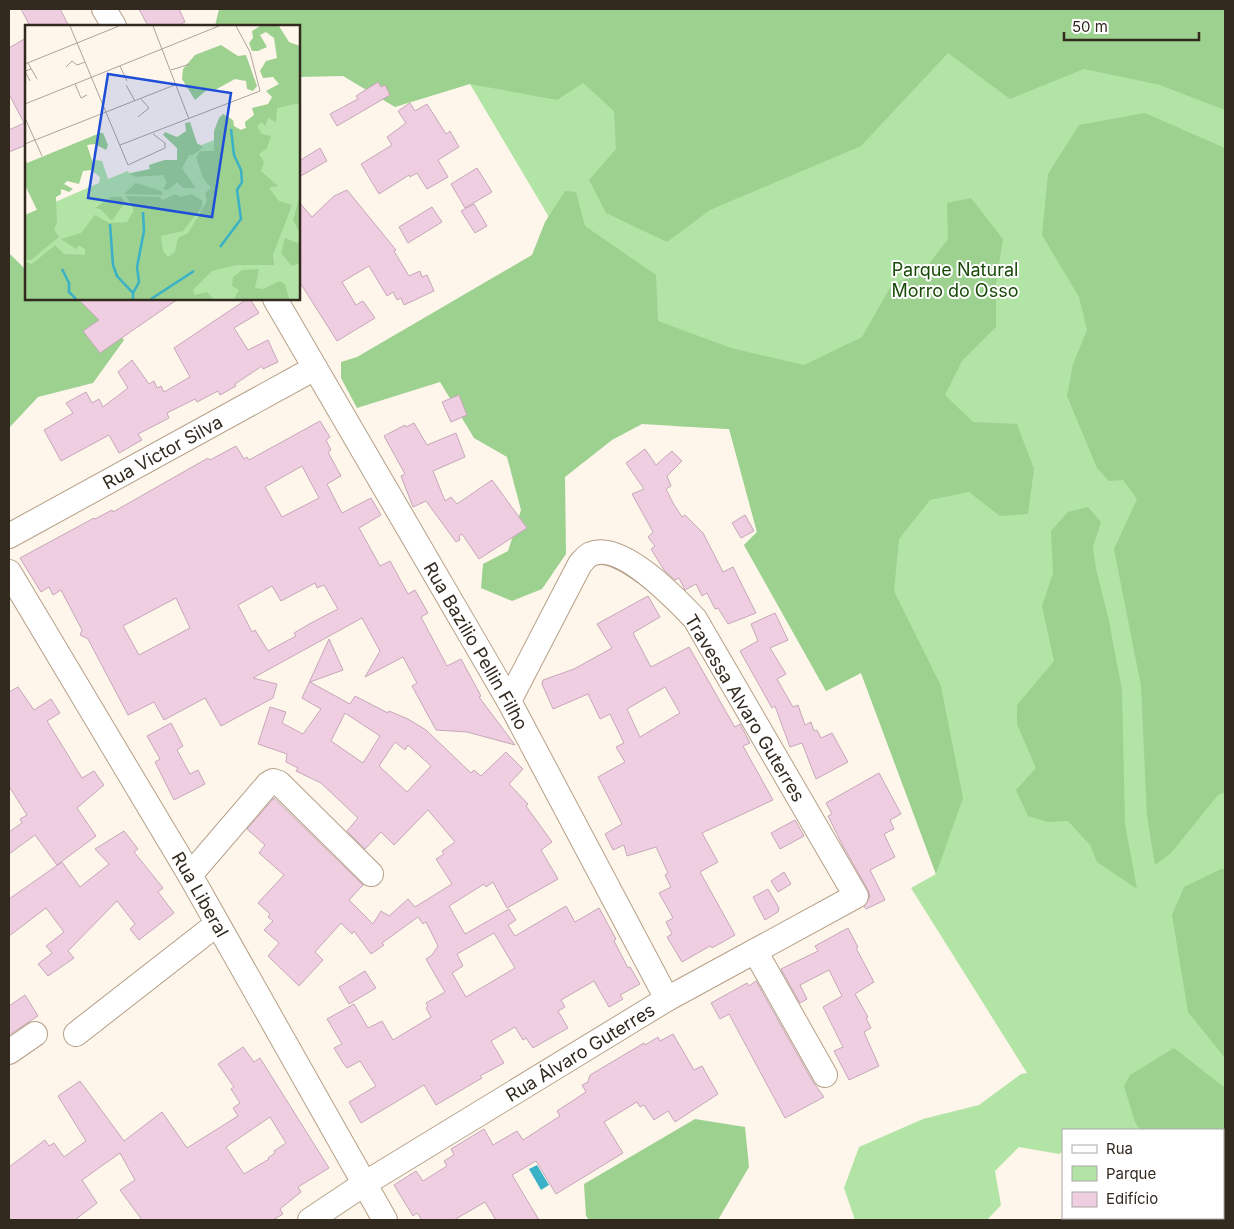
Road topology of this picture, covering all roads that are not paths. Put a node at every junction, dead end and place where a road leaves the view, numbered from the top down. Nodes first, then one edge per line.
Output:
1 (104, 9) edge
2 (113, 25) edge
3 (276, 300) edge
4 (315, 368) junction
5 (9, 536) edge
6 (9, 572) edge
7 (509, 701) junction
8 (371, 874) dead end
9 (190, 875) junction
10 (856, 896) joint
11 (217, 924) junction
12 (756, 951) junction
13 (667, 999) junction
14 (36, 1034) dead end
15 (76, 1034) dead end
16 (9, 1052) edge
17 (825, 1075) dead end
18 (364, 1184) junction
19 (310, 1220) edge
20 (385, 1220) edge

1 - 2 street
3 - 4 street, Rua Bazilio Pellin Filho
4 - 5 street, Rua Victor Silva
4 - 7 street, Rua Bazilio Pellin Filho
6 - 9 street, Rua Liberal
7 - 10 street, Travessa Alvaro Guterres
7 - 13 street, Rua Bazilio Pellin Filho
8 - 9 street
9 - 11 street, Rua Liberal
10 - 12 street, Rua Álvaro Guterres
11 - 15 street
11 - 18 street, Rua Liberal
12 - 13 street, Rua Álvaro Guterres
12 - 17 street
13 - 18 street, Rua Álvaro Guterres
14 - 16 street
18 - 19 street, Rua Álvaro Guterres
18 - 20 street, Rua Liberal

